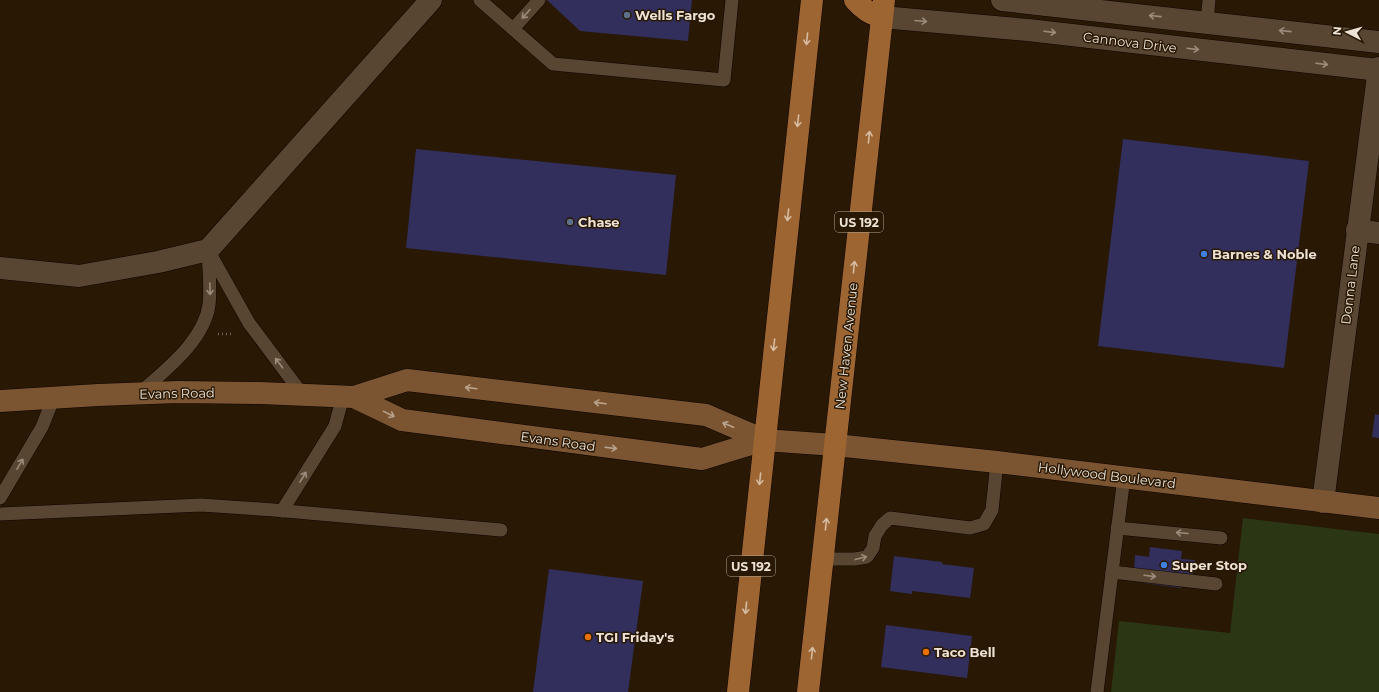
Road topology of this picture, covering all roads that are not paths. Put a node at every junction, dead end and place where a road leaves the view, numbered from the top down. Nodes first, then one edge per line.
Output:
1 (431, 0) edge
2 (480, 0) edge
3 (539, 0) edge
4 (732, 0) edge
5 (812, 0) edge
6 (855, 0) edge
7 (1002, 0) edge
8 (1210, 0) edge
9 (883, 9) edge
10 (1207, 22) junction
11 (513, 28) junction
12 (1379, 42) edge
13 (1379, 69) edge
14 (1357, 230) junction
15 (1379, 233) edge
16 (208, 250) junction
17 (0, 268) edge
18 (140, 393) junction
19 (302, 394) junction
20 (54, 397) junction
21 (349, 397) junction
22 (0, 401) edge
23 (764, 440) junction
24 (835, 444) junction
25 (997, 462) junction
26 (1124, 477) junction
27 (0, 498) edge
28 (1323, 502) junction
29 (1379, 508) edge
30 (282, 510) junction
31 (0, 514) edge
32 (1117, 528) junction
33 (501, 530) dead end
34 (1221, 538) dead end
35 (822, 560) junction
36 (1112, 572) junction
37 (1216, 584) dead end
38 (738, 692) edge
39 (808, 692) edge
40 (1096, 692) edge

1 - 16 street
2 - 11 lane
3 -> 11 lane
4 - 11 lane
5 -> 23 main road, US 192
6 - 9 main road
10 -> 7 street
8 - 10 lane
9 -> 13 street, Cannova Drive
24 -> 9 main road, New Haven Avenue / US 192
12 -> 10 street
13 - 14 street, Donna Lane
14 - 15 street
14 - 28 street, Donna Lane
16 - 17 street
16 -> 18 lane
19 -> 16 lane
18 - 19 street, Evans Road
18 - 20 street, Evans Road
19 - 21 street, Evans Road
20 - 22 street, Evans Road
27 -> 20 lane
23 -> 21 street, Evans Road
21 -> 23 street, Evans Road
30 -> 21 lane
23 - 24 street, Evans Road
23 -> 38 main road, US 192
24 - 25 street, Hollywood Boulevard
35 -> 24 main road, New Haven Avenue / US 192
25 - 26 street, Hollywood Boulevard
35 -> 25 lane
26 - 28 street, Hollywood Boulevard
26 - 32 lane
28 - 29 street, Hollywood Boulevard
30 - 31 lane
30 - 33 lane
34 -> 32 lane
32 - 36 lane
39 -> 35 main road, New Haven Avenue / US 192
36 -> 37 lane
36 - 40 lane

